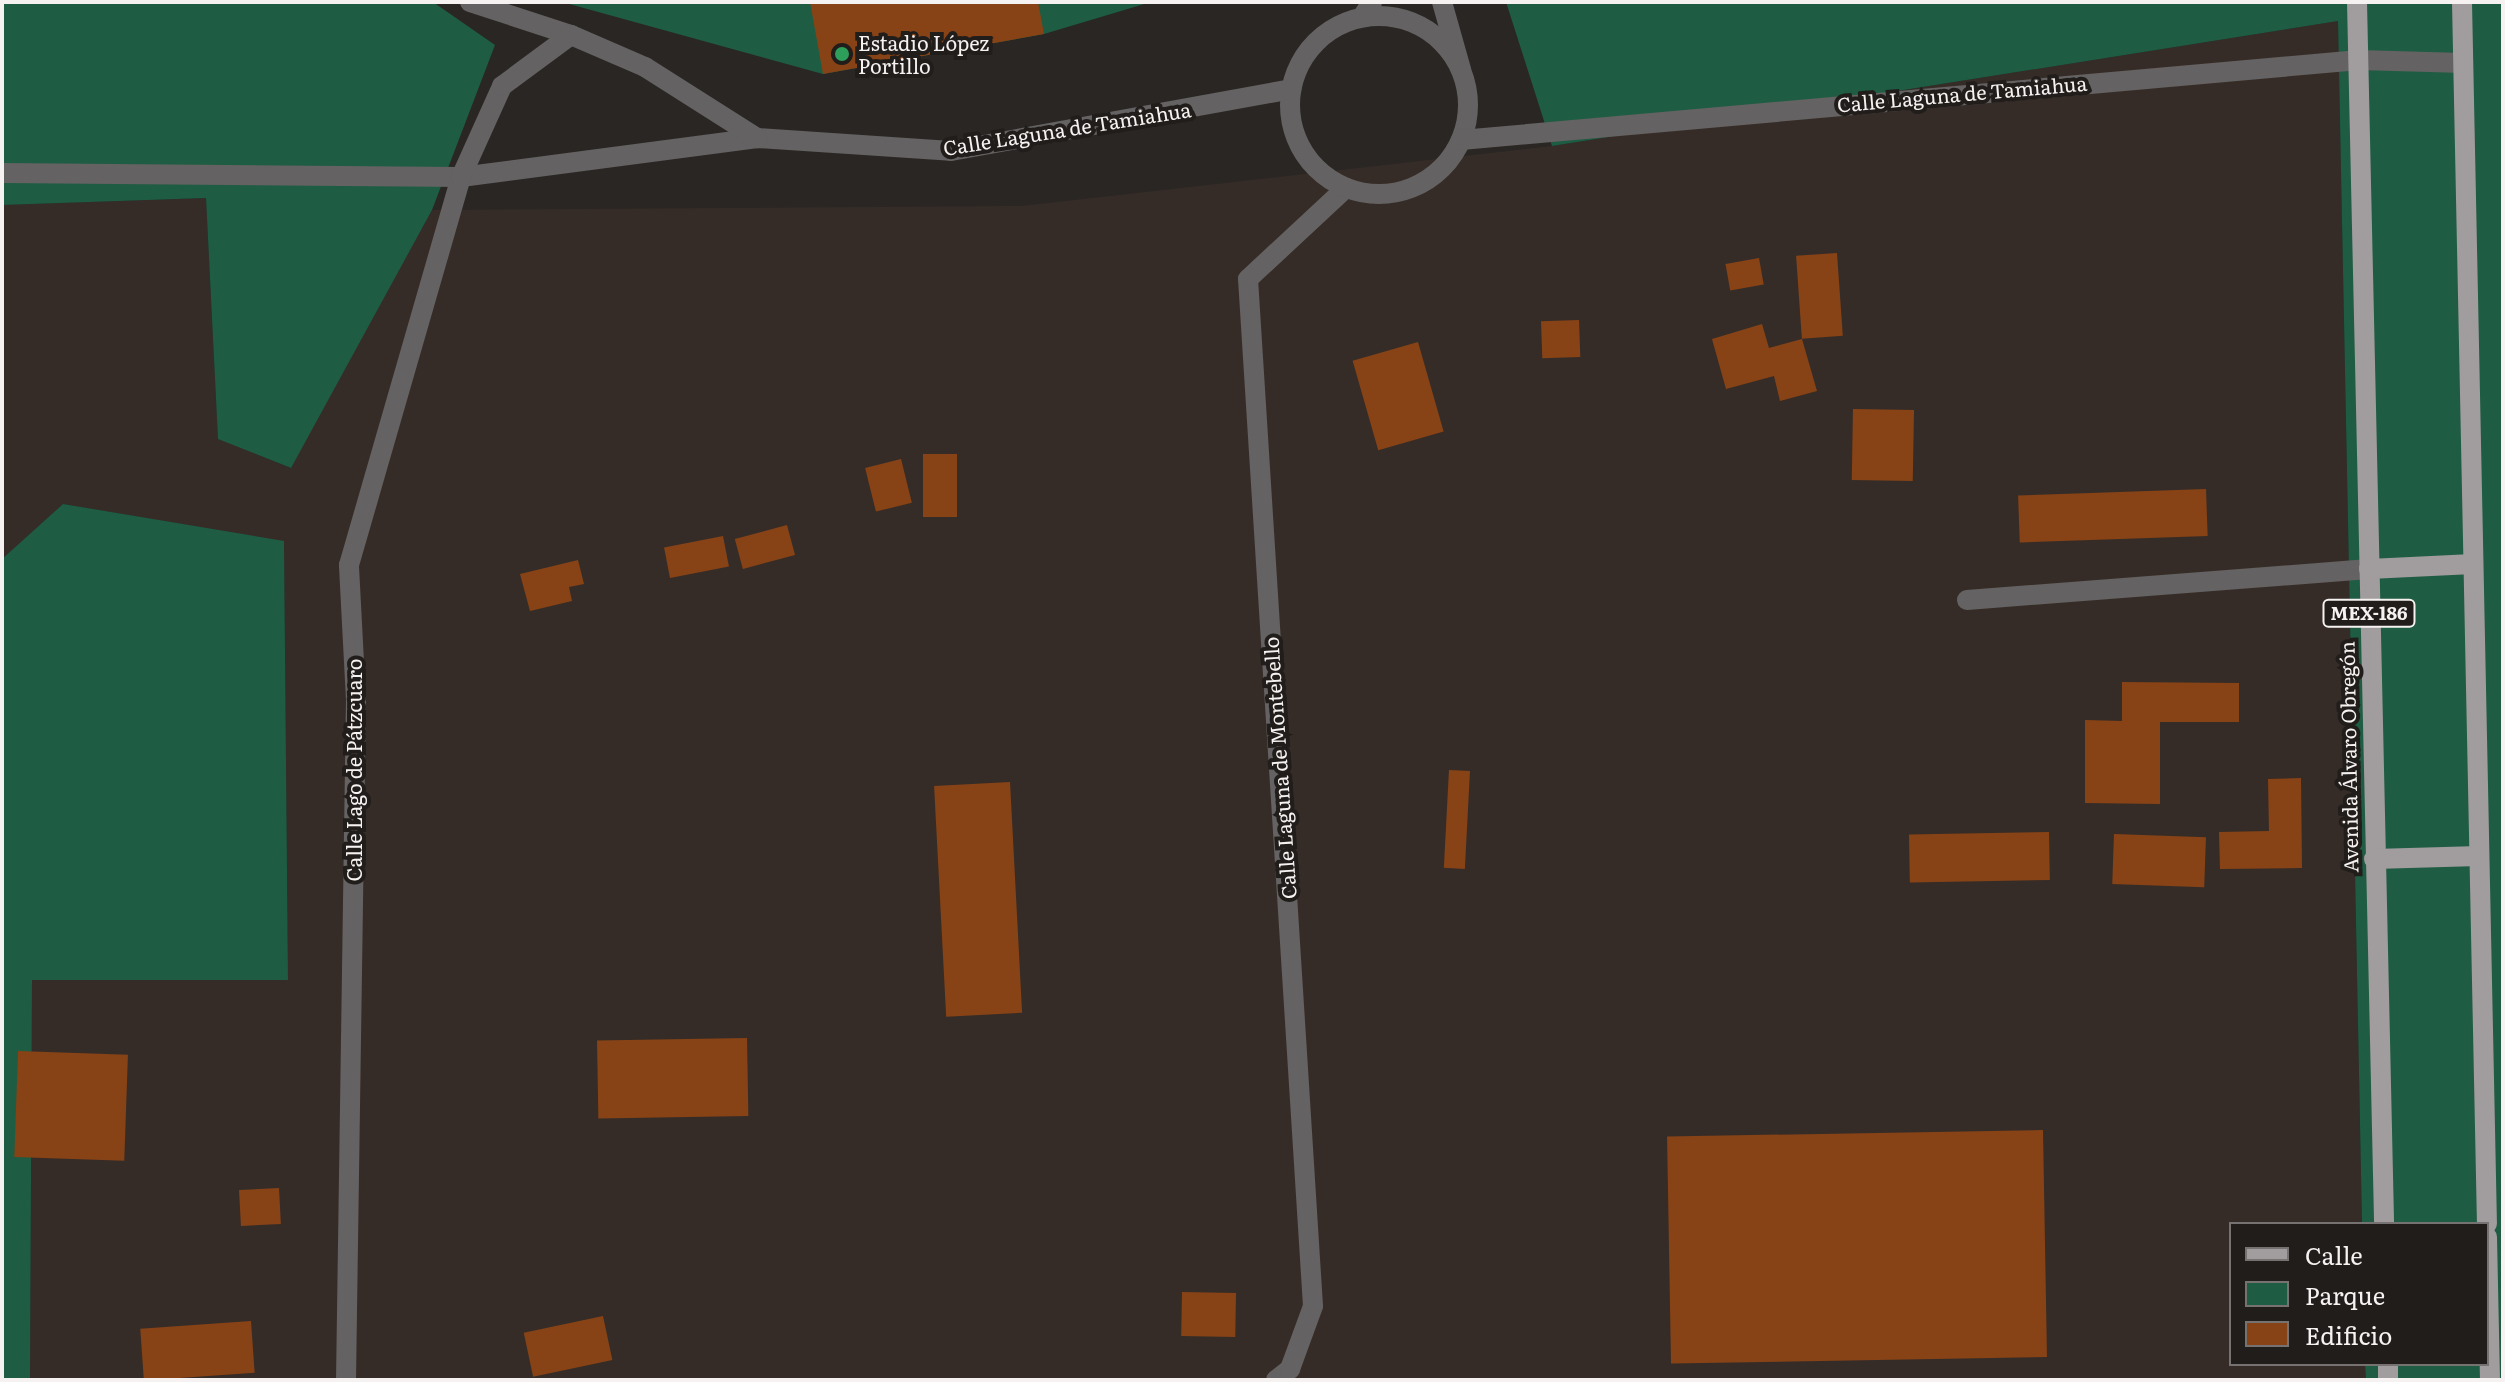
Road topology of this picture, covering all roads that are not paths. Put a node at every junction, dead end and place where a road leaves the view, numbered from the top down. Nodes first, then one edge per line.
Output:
1 (470, 2) edge
2 (1442, 2) edge
3 (2357, 2) edge
4 (2462, 2) edge
5 (1367, 9) edge
6 (571, 35) junction
7 (2359, 60) junction
8 (2463, 63) junction
9 (1461, 69) junction
10 (1291, 89) junction
11 (757, 138) junction
12 (1461, 140) junction
13 (2, 173) edge
14 (461, 177) junction
15 (1346, 188) junction
16 (2473, 564) junction
17 (2369, 569) junction
18 (1967, 600) dead end
19 (2479, 856) junction
20 (2374, 859) junction
21 (2384, 1222) edge
22 (2487, 1222) edge
23 (2489, 1332) edge
24 (346, 1380) edge
25 (1276, 1380) edge
26 (2490, 1380) edge

1 - 6 street
2 - 9 street
3 - 7 main road, Avenida Álvaro Obregón / MEX-186
4 - 8 main road
5 - 9 street
5 - 10 street
6 - 11 street
6 - 14 street, Calle Lago de Pátzcuaro
7 - 8 street, Calle Laguna de Tamiahua
7 - 12 street, Calle Laguna de Tamiahua
7 - 17 main road, Avenida Álvaro Obregón / MEX-186
8 - 16 main road
9 - 12 street
10 - 11 street, Calle Laguna de Tamiahua
10 - 15 street
11 - 14 street, Calle Laguna de Tamiahua
12 - 15 street
13 - 14 street, Calle Laguna de Tamiahua
14 - 24 street, Calle Lago de Pátzcuaro
15 - 25 street, Calle Laguna de Montebello
16 - 17 main road
16 - 19 main road
17 - 18 street
17 - 20 main road, Avenida Álvaro Obregón / MEX-186
19 - 20 main road
19 - 22 main road
20 - 21 main road, Avenida Álvaro Obregón / MEX-186
23 - 26 main road

